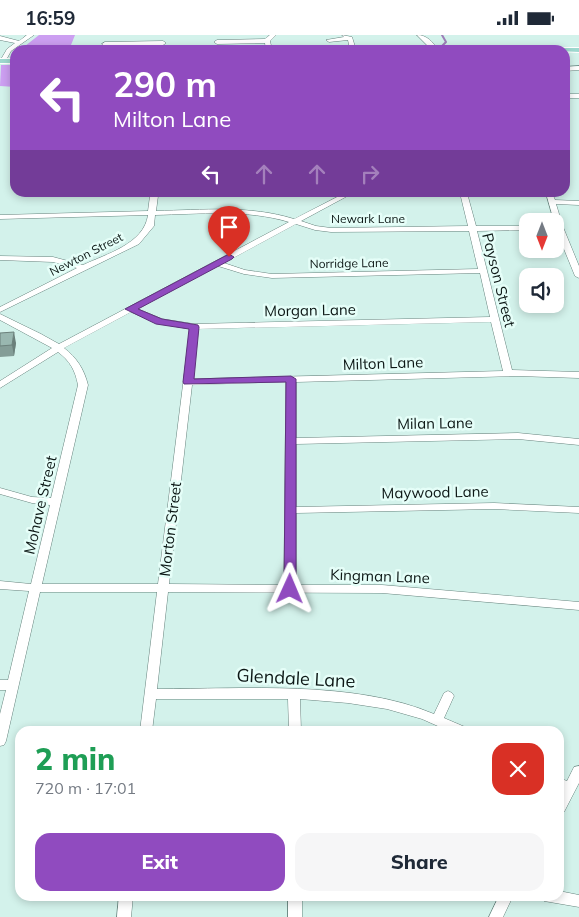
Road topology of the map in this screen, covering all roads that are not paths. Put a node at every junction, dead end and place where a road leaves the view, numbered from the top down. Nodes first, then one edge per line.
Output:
1 (31, 35) edge
2 (273, 35) edge
3 (420, 35) edge
4 (348, 36) edge
5 (0, 38) edge
6 (330, 40) dead end
7 (267, 41) junction
8 (218, 42) dead end
9 (163, 43) dead end
10 (19, 44) joint
11 (134, 45) edge
12 (268, 45) edge
13 (432, 45) edge
14 (154, 197) edge
15 (342, 197) edge
16 (465, 197) edge
17 (551, 197) edge
18 (553, 202) junction
19 (579, 203) edge
20 (555, 213) edge
21 (152, 214) junction
22 (0, 217) edge
23 (296, 222) junction
24 (519, 228) edge
25 (473, 229) junction
26 (564, 240) edge
27 (0, 258) edge
28 (576, 262) edge
29 (217, 263) junction
30 (82, 269) junction
31 (483, 271) junction
32 (579, 276) edge
33 (130, 309) junction
34 (0, 310) edge
35 (0, 317) edge
36 (495, 319) junction
37 (194, 327) junction
38 (59, 347) junction
39 (508, 373) junction
40 (579, 375) edge
41 (291, 379) junction
42 (188, 382) junction
43 (0, 385) edge
44 (291, 441) junction
45 (579, 441) edge
46 (0, 491) edge
47 (56, 502) junction
48 (291, 510) junction
49 (579, 511) edge
50 (0, 585) edge
51 (36, 588) junction
52 (163, 588) junction
53 (290, 589) junction
54 (579, 606) edge
55 (0, 685) edge
56 (13, 685) junction
57 (150, 693) junction
58 (294, 694) junction
59 (448, 696) dead end
60 (438, 719) junction
61 (147, 726) edge
62 (294, 726) edge
63 (451, 726) edge
64 (0, 741) edge
65 (579, 771) edge
66 (565, 786) edge
67 (564, 898) edge
68 (126, 901) edge
69 (295, 901) edge
70 (504, 901) edge
71 (579, 901) edge
72 (124, 917) edge
73 (295, 917) edge
74 (496, 917) edge

1 - 10 street
2 - 7 street
3 - 13 street
4 - 6 street
5 - 10 street
7 - 8 street
7 - 12 street
9 - 11 street
14 - 21 street, Newton Street
15 - 23 street
16 - 25 street, Payson Street
17 - 18 street
18 - 19 street
18 - 20 street
21 - 22 street, Newark Lane
21 - 23 street, Newark Lane
21 - 30 street, Newton Street
23 - 25 street, Newark Lane
23 - 29 street
24 - 25 street, Newark Lane
25 - 31 street, Payson Street
26 - 28 street
27 - 30 street
28 - 32 street
29 - 31 street, Norridge Lane
29 - 33 street
30 - 34 street, Newton Street
31 - 36 street, Payson Street
33 - 37 street, Morgan Lane
33 - 38 street
35 - 38 street, Mohave Street
36 - 37 street, Morgan Lane
36 - 39 street, Payson Street
37 - 42 street, Morton Street
38 - 43 street
38 - 47 street, Mohave Street
39 - 40 street, Milton Lane
39 - 41 street, Milton Lane
41 - 42 street, Milton Lane
41 - 44 street
42 - 52 street, Morton Street
44 - 45 street, Milan Lane
44 - 48 street
46 - 47 street
47 - 51 street, Mohave Street
48 - 49 street, Maywood Lane
48 - 53 street
50 - 51 street, Kingman Lane
51 - 52 street, Kingman Lane
51 - 56 street, Mohave Street
52 - 53 street, Kingman Lane
52 - 57 street, Morton Street
53 - 54 street, Kingman Lane
55 - 56 street
56 - 64 street, Mohave Street
57 - 58 street, Glendale Lane
57 - 61 street, Morton Street
58 - 60 street, Glendale Lane
58 - 62 street
59 - 60 street
60 - 63 street, Glendale Lane
65 - 66 street
67 - 71 street
68 - 72 street
69 - 73 street
70 - 74 street

